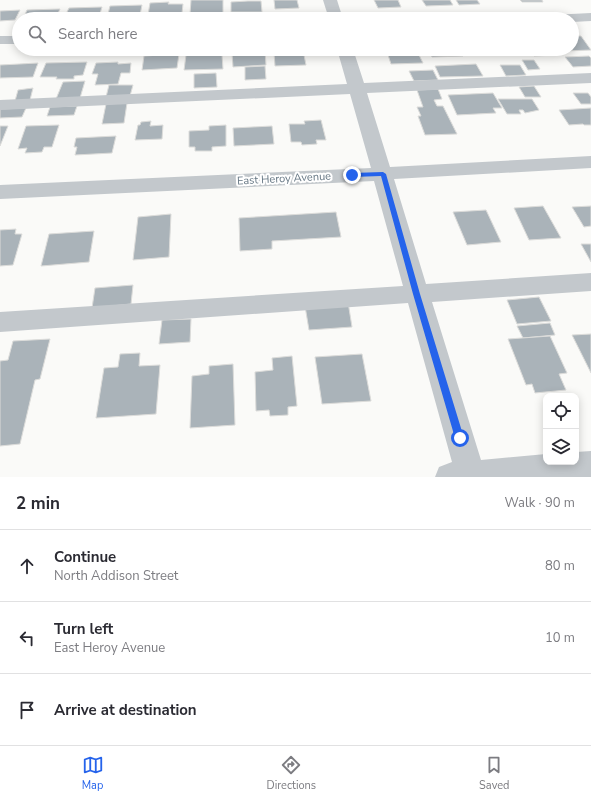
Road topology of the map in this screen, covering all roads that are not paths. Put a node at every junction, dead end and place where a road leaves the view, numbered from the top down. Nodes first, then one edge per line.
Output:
1 (330, 0) edge
2 (334, 12) edge
3 (591, 17) edge
4 (579, 18) edge
5 (0, 40) edge
6 (12, 40) edge
7 (347, 56) edge
8 (591, 78) edge
9 (357, 90) junction
10 (0, 105) edge
11 (591, 162) edge
12 (383, 174) junction
13 (0, 192) edge
14 (591, 282) edge
15 (416, 294) junction
16 (0, 322) edge
17 (591, 465) edge
18 (464, 476) edge

1 - 2 street
3 - 4 street
5 - 6 street
7 - 9 street
8 - 9 street
9 - 10 street
9 - 12 street
11 - 12 street, East Heroy Avenue
12 - 13 street, East Heroy Avenue
12 - 15 street
14 - 15 street
15 - 16 street
15 - 18 street
17 - 18 street

